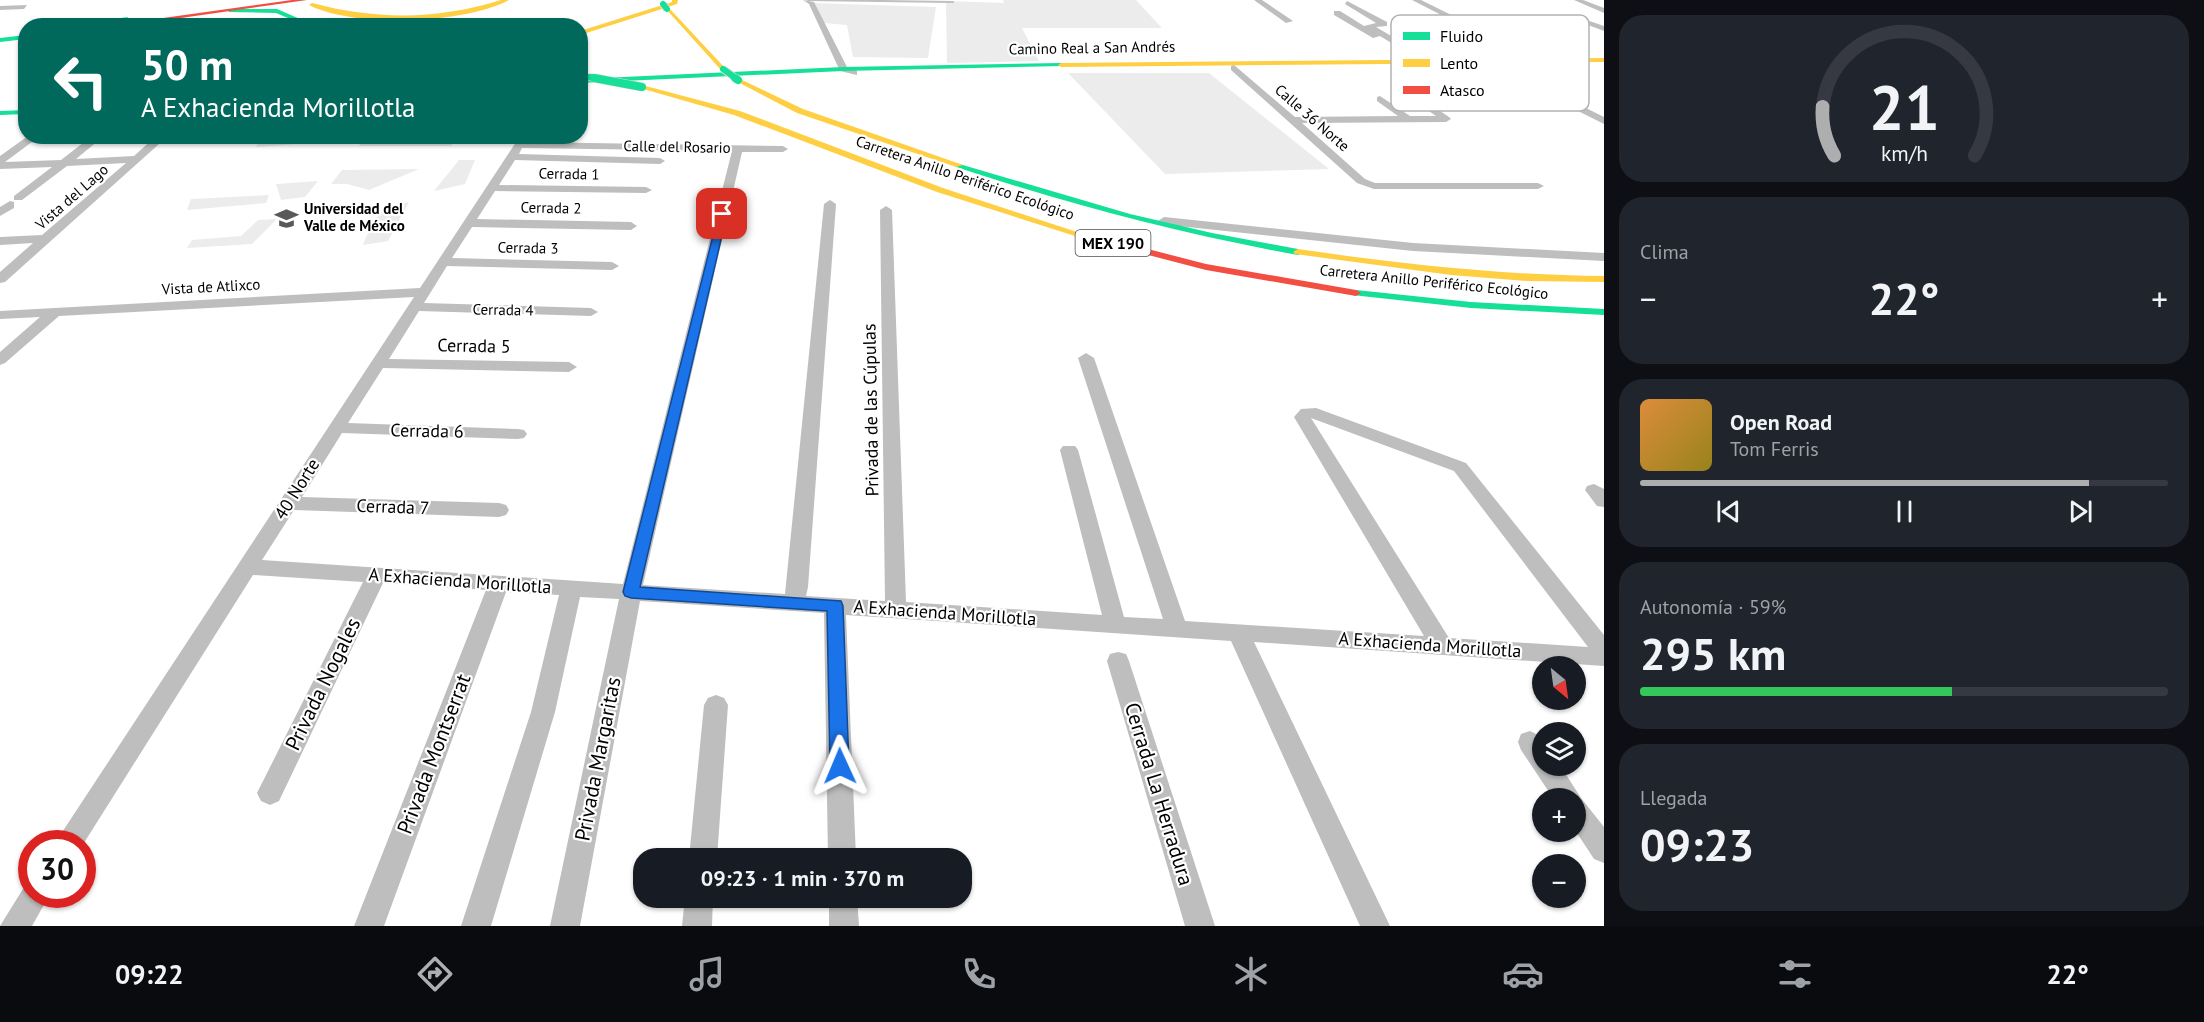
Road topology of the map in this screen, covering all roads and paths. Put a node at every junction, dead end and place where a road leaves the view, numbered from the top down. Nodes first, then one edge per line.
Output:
1 (262, 0) edge
2 (506, 0) edge
3 (806, 0) edge
4 (1257, 0) edge
5 (1415, 0) edge
6 (1577, 0) edge
7 (309, 2) edge
8 (666, 3) edge
9 (1347, 3) dead end
10 (232, 5) edge
11 (24, 7) dead end
12 (0, 8) edge
13 (206, 8) junction
14 (1604, 11) edge
15 (1337, 13) dead end
16 (1446, 15) edge
17 (694, 16) dead end
18 (129, 18) edge
19 (156, 18) edge
20 (294, 18) edge
21 (326, 18) edge
22 (407, 18) joint
23 (1289, 21) dead end
24 (619, 22) junction
25 (1589, 23) edge
26 (588, 26) edge
27 (1604, 29) edge
28 (588, 31) edge
29 (18, 32) edge
30 (0, 35) edge
31 (18, 38) edge
32 (0, 40) edge
33 (1391, 41) edge
34 (1391, 43) edge
35 (703, 50) junction
36 (1391, 63) edge
37 (1361, 64) junction
38 (1391, 64) edge
39 (1589, 65) edge
40 (1604, 65) edge
41 (993, 68) junction
42 (1234, 68) junction
43 (849, 71) junction
44 (588, 80) edge
45 (588, 81) edge
46 (1380, 99) dead end
47 (1391, 107) edge
48 (1397, 111) edge
49 (1434, 111) edge
50 (1584, 111) edge
51 (18, 112) edge
52 (0, 113) edge
53 (1291, 120) junction
54 (1409, 120) junction
55 (1604, 121) edge
56 (25, 144) edge
57 (89, 144) edge
58 (154, 144) edge
59 (519, 146) edge
60 (738, 148) junction
61 (783, 149) dead end
62 (137, 159) junction
63 (660, 161) dead end
64 (65, 163) junction
65 (0, 164) edge
66 (1538, 186) dead end
67 (492, 188) junction
68 (646, 190) dead end
69 (830, 204) dead end
70 (9, 205) edge
71 (886, 210) dead end
72 (1133, 218) junction
73 (469, 223) junction
74 (632, 226) dead end
75 (46, 238) junction
76 (0, 241) edge
77 (1604, 257) edge
78 (444, 262) junction
79 (612, 266) dead end
80 (0, 279) edge
81 (1604, 279) edge
82 (419, 299) junction
83 (55, 312) junction
84 (591, 312) dead end
85 (1604, 312) edge
86 (0, 315) edge
87 (1086, 358) dead end
88 (0, 360) edge
89 (378, 363) junction
90 (569, 367) dead end
91 (336, 428) junction
92 (518, 434) dead end
93 (1069, 450) dead end
94 (287, 503) junction
95 (499, 510) dead end
96 (250, 567) junction
97 (377, 575) junction
98 (499, 583) junction
99 (571, 588) junction
100 (631, 592) junction
101 (793, 603) junction
102 (835, 606) junction
103 (896, 610) junction
104 (1115, 624) junction
105 (1177, 628) junction
106 (1238, 633) junction
107 (1442, 646) junction
108 (1604, 651) edge
109 (1604, 657) edge
110 (1118, 662) dead end
111 (716, 705) dead end
112 (270, 794) dead end
113 (1586, 824) edge
114 (78, 830) edge
115 (704, 848) edge
116 (842, 848) edge
117 (1604, 850) edge
118 (27, 908) edge
119 (698, 908) edge
120 (843, 908) edge
121 (15, 926) edge
122 (369, 926) edge
123 (476, 926) edge
124 (565, 926) edge
125 (697, 926) edge
126 (844, 926) edge
127 (1200, 926) edge
128 (1375, 926) edge

1 - 13 main road
2 - 22 main road
3 - 43 street
4 - 23 street
5 - 16 street
6 - 14 street
7 - 10 main road
7 - 21 main road
7 - 22 main road
8 - 24 main road
8 - 35 main road, Carretera Anillo Periférico Ecológico
9 - 33 street
10 - 13 main road
10 - 19 main road
10 - 20 main road
11 - 12 street
13 - 18 main road
15 - 34 street
17 - 35 main road
24 - 26 main road
24 - 28 main road
25 - 27 street
29 - 30 main road
31 - 32 main road
35 - 72 main road, Carretera Anillo Periférico Ecológico / MEX 190, bridge
36 - 37 main road, Camino Real a San Andrés
37 - 38 main road, Camino Real a San Andrés
37 - 41 main road, Camino Real a San Andrés
37 - 42 main road, Camino Real a San Andrés
39 - 40 main road, Camino Real a San Andrés
41 - 42 main road, Camino Real a San Andrés
41 - 43 main road, Camino Real a San Andrés
42 - 53 street, Calle 36 Norte
43 - 44 main road, Camino Real a San Andrés
45 - 85 main road, Carretera Anillo Periférico Ecológico / MEX 190, bridge
46 - 47 street
48 - 54 street
49 - 54 street
50 - 55 street
51 - 52 main road
53 - 54 street
53 - 66 street, Calle 36 Norte
56 - 65 street
57 - 64 street
58 - 62 street, Vista del Lago
59 - 60 street, Calle del Rosario
59 - 63 street
59 - 67 street, 40 Norte
60 - 61 street
60 - 100 street, Calle del Rosario
62 - 64 street
62 - 75 street, Vista del Lago
64 - 65 street
64 - 70 street
67 - 68 street, Cerrada 1
67 - 73 street, 40 Norte
69 - 101 street
71 - 103 street, Privada de las Cúpulas
72 - 77 street
72 - 81 main road, Carretera Anillo Periférico Ecológico / MEX 190
73 - 74 street, Cerrada 2
73 - 78 street, 40 Norte
75 - 76 street
75 - 80 street, Vista del Lago
78 - 79 street, Cerrada 3
78 - 82 street, 40 Norte
82 - 83 street, Vista de Atlixco
82 - 84 street, Cerrada 4
82 - 89 street, 40 Norte
83 - 86 street, Vista de Atlixco
83 - 88 street
87 - 105 street
89 - 90 street, Cerrada 5
89 - 91 street, 40 Norte
91 - 92 street, Cerrada 6
91 - 94 street, 40 Norte
93 - 104 street
94 - 95 street, Cerrada 7
94 - 96 street, 40 Norte
96 - 97 street, A Exhacienda Morillotla
96 - 114 street, 40 Norte
97 - 98 street, A Exhacienda Morillotla
97 - 112 street, Privada Nogales
98 - 99 street, A Exhacienda Morillotla
98 - 122 street, Privada Montserrat
99 - 100 street, A Exhacienda Morillotla
99 - 123 street
100 - 101 street, A Exhacienda Morillotla
100 - 124 street, Privada Margaritas
101 - 102 street, A Exhacienda Morillotla
102 - 103 street, A Exhacienda Morillotla
102 - 116 street
103 - 104 street, A Exhacienda Morillotla
104 - 105 street, A Exhacienda Morillotla
105 - 106 street, A Exhacienda Morillotla
106 - 107 street, A Exhacienda Morillotla
106 - 128 street
107 - 108 street
107 - 109 street, A Exhacienda Morillotla
110 - 127 street, Cerrada La Herradura
111 - 115 street
113 - 117 street
118 - 121 street
119 - 125 street
120 - 126 street

